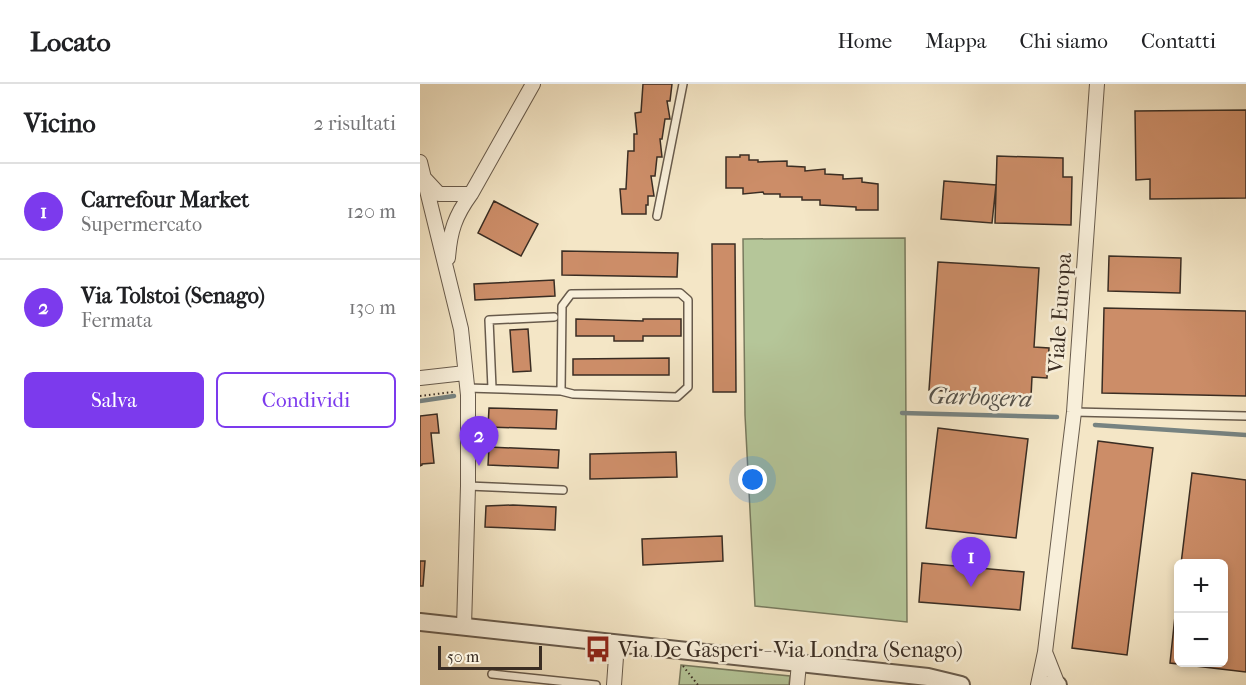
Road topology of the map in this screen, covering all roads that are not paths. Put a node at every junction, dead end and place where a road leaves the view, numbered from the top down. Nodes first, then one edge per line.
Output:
1 (533, 84) edge
2 (683, 84) edge
3 (1096, 84) edge
4 (420, 162) edge
5 (424, 177) junction
6 (471, 194) junction
7 (657, 216) dead end
8 (447, 272) junction
9 (554, 317) dead end
10 (465, 373) junction
11 (420, 378) edge
12 (492, 388) junction
13 (561, 391) junction
14 (467, 392) junction
15 (1074, 412) junction
16 (1246, 416) edge
17 (468, 486) junction
18 (563, 490) dead end
19 (420, 622) edge
20 (464, 627) junction
21 (617, 643) junction
22 (1045, 652) junction
23 (799, 663) junction
24 (492, 674) dead end
25 (596, 685) edge
26 (614, 685) edge
27 (797, 685) edge
28 (961, 685) edge
29 (1038, 685) edge
30 (1045, 685) edge
31 (1058, 685) edge

1 - 6 street
2 - 7 lane
3 - 15 street, Viale Europa
4 - 5 street
5 - 6 street
5 - 8 street
6 - 8 street
8 - 10 street
9 - 12 lane
10 - 11 street
10 - 14 street
12 - 13 lane
12 - 14 lane
13 - 13 lane
14 - 17 street
15 - 16 lane
15 - 22 street, Viale Europa
17 - 18 lane
17 - 20 street
19 - 20 street
20 - 21 street
21 - 23 street
21 - 26 street
22 - 29 street, Viale Europa
22 - 31 street
23 - 27 street
23 - 28 street
24 - 25 lane
30 - 31 street

